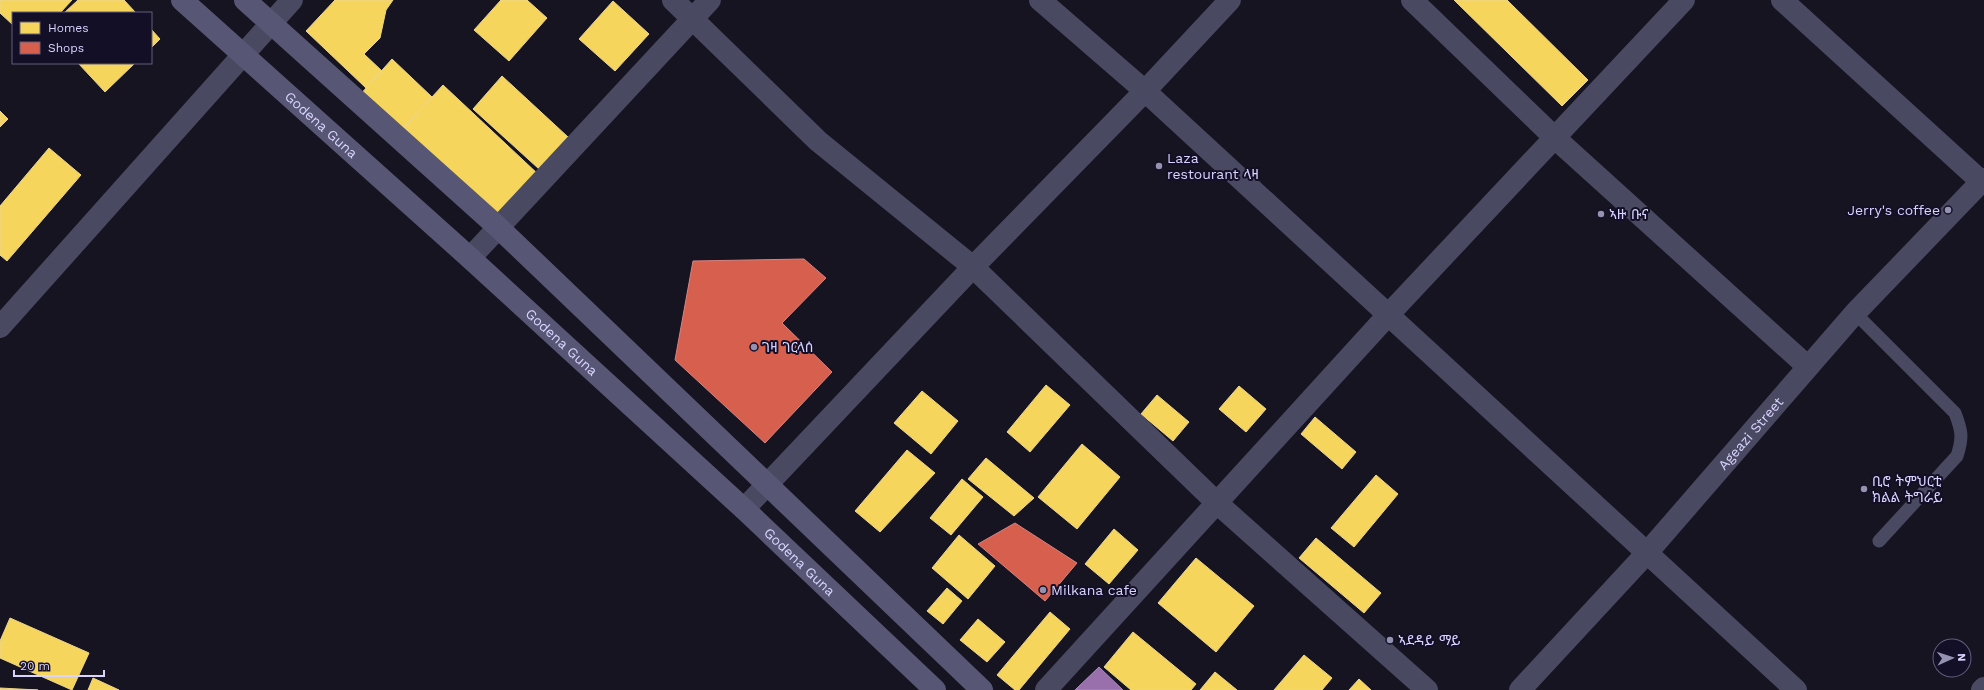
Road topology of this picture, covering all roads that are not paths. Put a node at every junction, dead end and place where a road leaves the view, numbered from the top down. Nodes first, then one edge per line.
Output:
1 (182, 0) edge
2 (245, 0) edge
3 (292, 0) edge
4 (673, 0) edge
5 (710, 0) edge
6 (1040, 0) edge
7 (1230, 0) edge
8 (1412, 0) edge
9 (1684, 0) edge
10 (1782, 0) edge
11 (694, 19) junction
12 (271, 23) junction
13 (242, 55) junction
14 (1145, 91) junction
15 (1555, 138) junction
16 (1983, 181) edge
17 (499, 228) junction
18 (470, 258) junction
19 (973, 267) junction
20 (1855, 313) junction
21 (1389, 314) junction
22 (0, 326) edge
23 (1807, 366) junction
24 (768, 485) junction
25 (1217, 503) junction
26 (744, 509) junction
27 (1879, 541) dead end
28 (1646, 554) junction
29 (935, 690) edge
30 (982, 690) edge
31 (1046, 690) edge
32 (1428, 690) edge
33 (1520, 690) edge
34 (1796, 690) edge

1 - 13 main road, Godena Guna
2 - 12 main road
3 - 12 street
4 - 11 street
5 - 11 street
6 - 14 street
7 - 14 street
8 - 15 street
9 - 15 street
10 - 16 street
11 - 17 street
11 - 19 street
12 - 13 street
12 - 17 main road
13 - 18 main road, Godena Guna
13 - 22 street
14 - 19 street
14 - 21 street
15 - 21 street
15 - 23 street
16 - 20 street, Ageazi Street
17 - 18 street
17 - 24 main road
18 - 26 main road, Godena Guna
19 - 24 street
19 - 25 street
20 - 23 street, Ageazi Street
20 - 27 lane
21 - 25 street
21 - 28 street
23 - 28 street, Ageazi Street
24 - 26 street
24 - 30 main road
25 - 31 street
25 - 32 street
26 - 29 main road, Godena Guna
28 - 33 street, Ageazi Street
28 - 34 street

